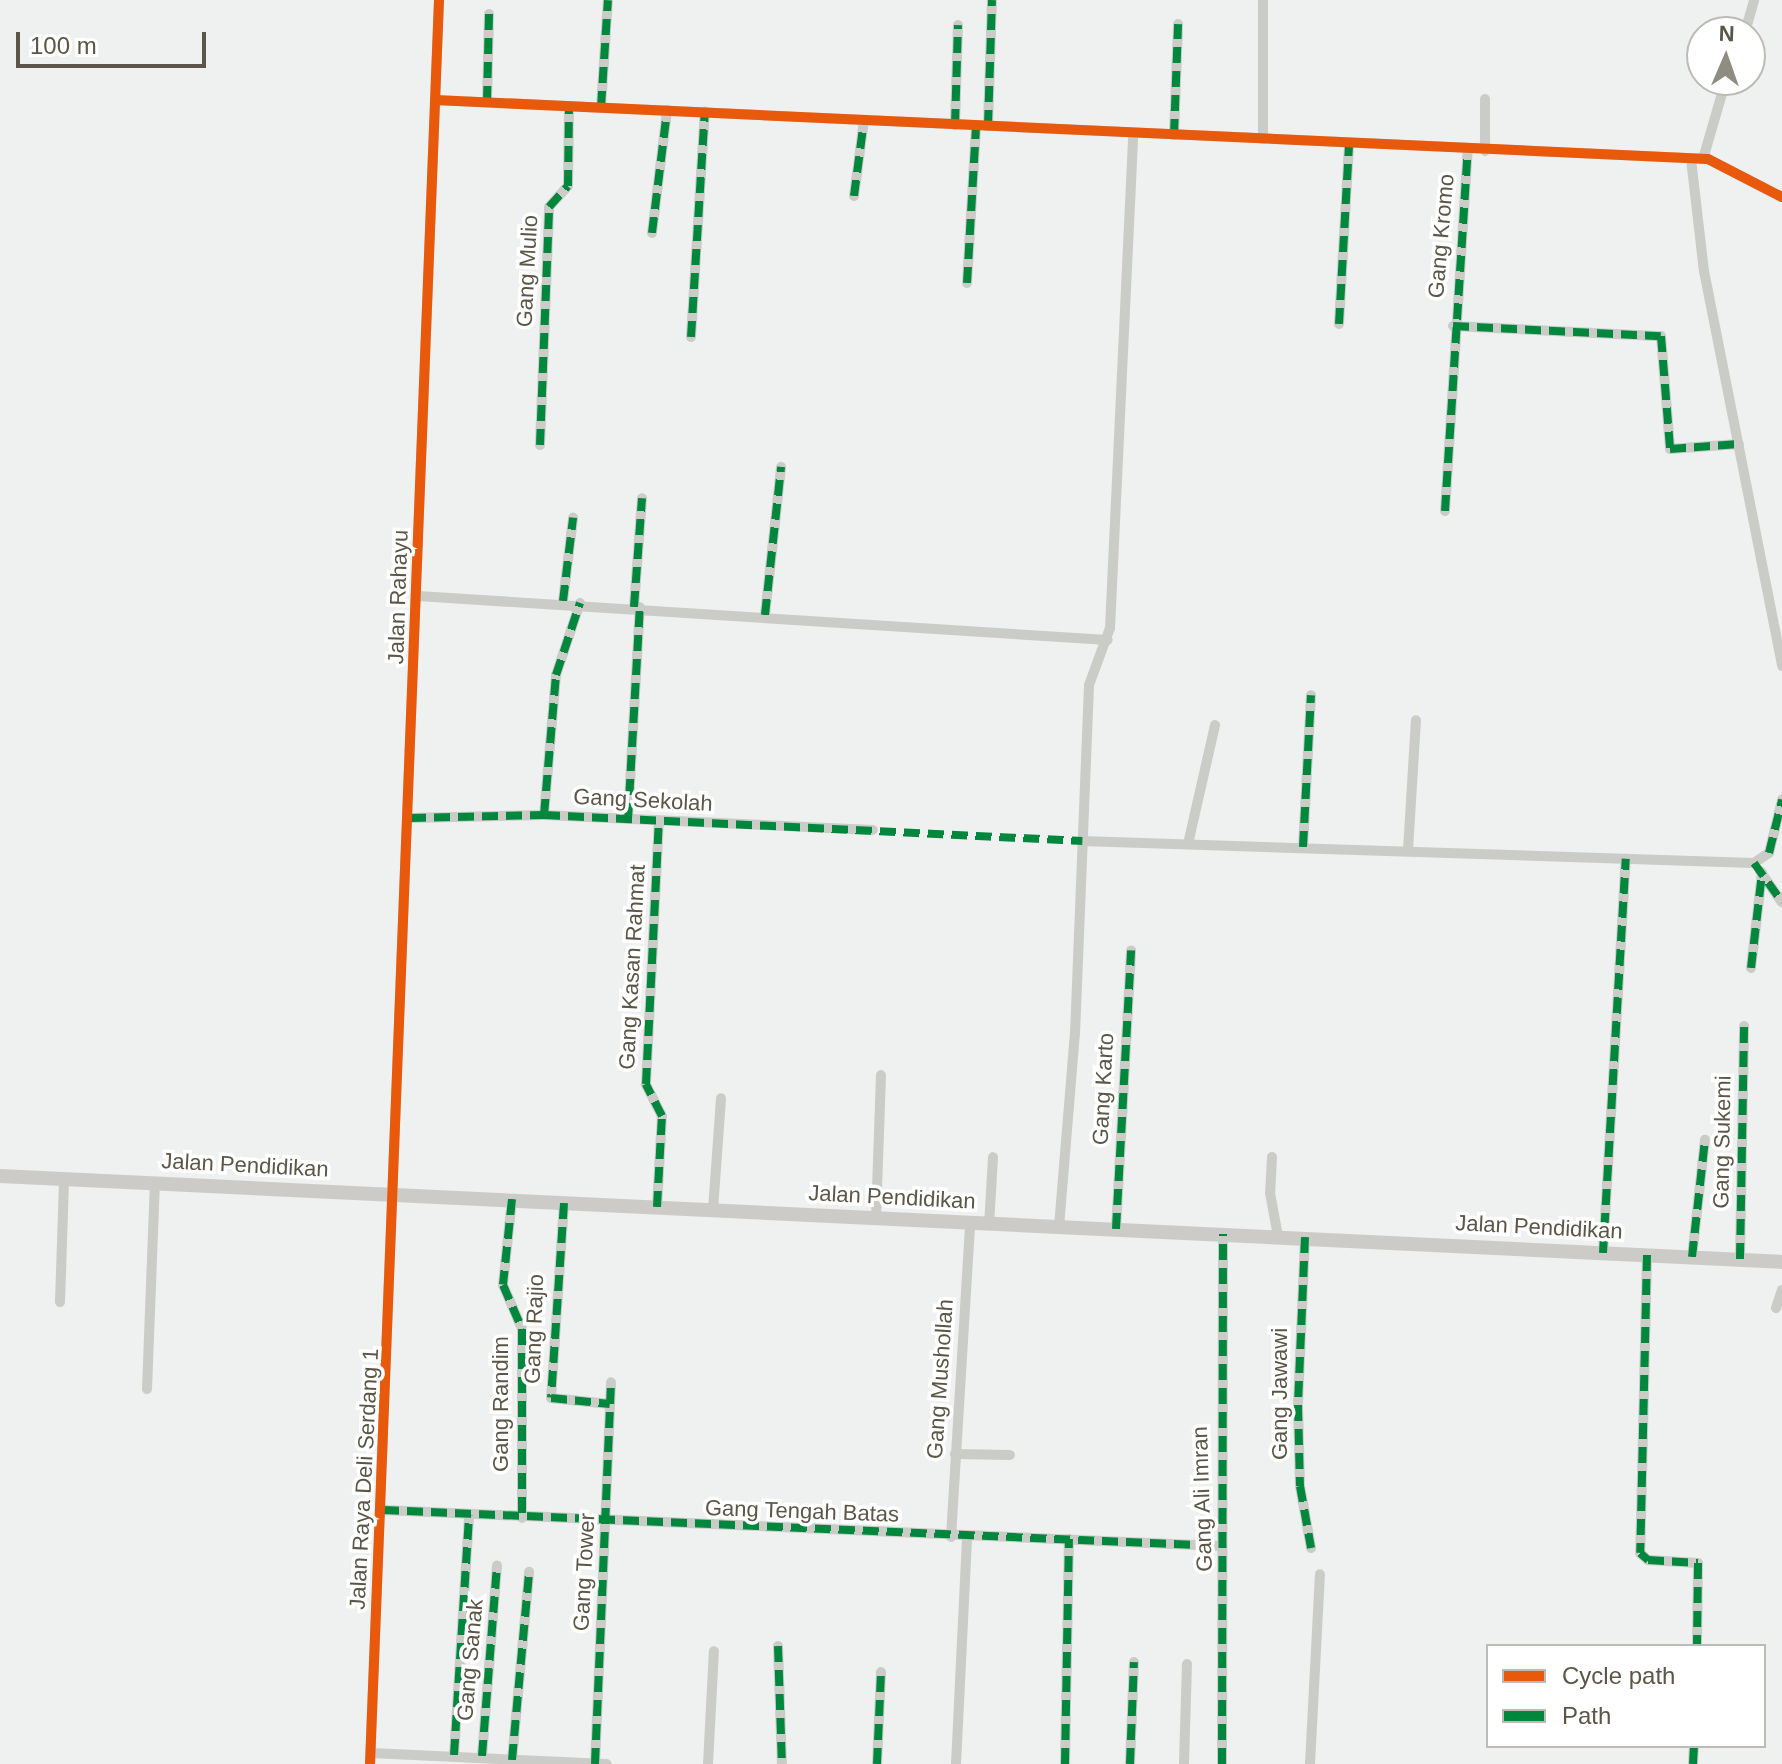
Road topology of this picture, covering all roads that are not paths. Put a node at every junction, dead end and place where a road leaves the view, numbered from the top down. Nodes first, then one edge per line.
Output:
1 (439, 0) edge
2 (608, 0) edge
3 (992, 0) edge
4 (1263, 0) edge
5 (489, 14) dead end
6 (1178, 24) dead end
7 (958, 25) dead end
8 (1720, 96) edge
9 (1485, 99) dead end
10 (435, 100) junction
11 (487, 102) junction
12 (569, 106) junction
13 (601, 107) junction
14 (667, 110) junction
15 (705, 111) junction
16 (864, 120) junction
17 (955, 125) junction
18 (982, 126) junction
19 (1133, 133) junction
20 (1174, 135) junction
21 (1263, 139) junction
22 (1349, 144) junction
23 (1468, 150) junction
24 (1485, 151) junction
25 (1697, 159) junction
26 (854, 196) dead end
27 (1782, 197) edge
28 (652, 233) dead end
29 (967, 283) dead end
30 (1339, 324) dead end
31 (1453, 326) junction
32 (691, 337) dead end
33 (1739, 444) junction
34 (540, 445) dead end
35 (781, 467) dead end
36 (642, 498) dead end
37 (1445, 511) dead end
38 (573, 518) dead end
39 (418, 596) junction
40 (563, 601) junction
41 (580, 603) junction
42 (637, 607) junction
43 (765, 615) junction
44 (1108, 640) junction
45 (1782, 666) edge
46 (1311, 695) dead end
47 (1416, 720) dead end
48 (1215, 725) dead end
49 (1782, 800) edge
50 (544, 815) junction
51 (410, 818) junction
52 (628, 819) junction
53 (659, 821) junction
54 (873, 830) dead end
55 (1082, 841) junction
56 (1188, 844) junction
57 (1303, 847) junction
58 (1408, 850) junction
59 (1626, 859) junction
60 (1761, 859) junction
61 (1762, 873) junction
62 (1782, 902) edge
63 (1131, 950) dead end
64 (1751, 968) dead end
65 (1744, 1026) dead end
66 (881, 1075) dead end
67 (721, 1098) dead end
68 (1705, 1140) dead end
69 (993, 1157) dead end
70 (1272, 1157) dead end
71 (0, 1176) edge
72 (64, 1179) junction
73 (155, 1183) junction
74 (395, 1195) junction
75 (512, 1199) junction
76 (564, 1203) junction
77 (657, 1207) junction
78 (713, 1210) junction
79 (876, 1218) junction
80 (970, 1223) junction
81 (989, 1225) junction
82 (1059, 1227) junction
83 (1116, 1229) junction
84 (1223, 1234) junction
85 (1278, 1236) junction
86 (1305, 1237) junction
87 (1603, 1253) junction
88 (1647, 1255) junction
89 (1692, 1257) junction
90 (1740, 1259) junction
91 (1782, 1262) edge
92 (1782, 1290) edge
93 (60, 1302) dead end
94 (1776, 1308) dead end
95 (611, 1382) dead end
96 (147, 1389) dead end
97 (610, 1404) junction
98 (955, 1454) junction
99 (1010, 1455) dead end
100 (383, 1510) junction
101 (469, 1515) junction
102 (522, 1518) junction
103 (608, 1522) junction
104 (951, 1537) junction
105 (967, 1538) junction
106 (1069, 1539) junction
107 (1220, 1546) junction
108 (1311, 1548) dead end
109 (497, 1566) dead end
110 (529, 1572) dead end
111 (1320, 1574) dead end
112 (1697, 1644) edge
113 (778, 1646) dead end
114 (714, 1651) dead end
115 (1134, 1662) dead end
116 (1187, 1664) dead end
117 (881, 1672) dead end
118 (454, 1755) junction
119 (482, 1756) junction
120 (370, 1758) edge
121 (512, 1760) junction
122 (595, 1764) edge
123 (607, 1764) edge
124 (708, 1764) edge
125 (782, 1764) edge
126 (877, 1764) edge
127 (956, 1764) edge
128 (1065, 1764) edge
129 (1130, 1764) edge
130 (1184, 1764) edge
131 (1222, 1764) edge
132 (1310, 1764) edge

1 - 10 street, Jalan Rahayu
2 - 13 street
3 - 18 street
4 - 21 street
5 - 11 street
6 - 20 street
7 - 17 street
8 - 25 street
9 - 24 street
10 - 11 street
10 - 39 street, Jalan Rahayu
11 - 12 street
12 - 13 street
12 - 34 street, Gang Mulio
13 - 14 street
14 - 15 street
14 - 28 street
15 - 16 street
15 - 32 street
16 - 17 street
16 - 26 street
17 - 18 street
18 - 19 street
18 - 29 street
19 - 20 street
19 - 44 street
20 - 21 street
21 - 22 street
22 - 23 street
22 - 30 street
23 - 24 street
23 - 31 street, Gang Kromo
24 - 25 street
25 - 27 street
25 - 33 street
31 - 33 street
31 - 37 street, Gang Kromo
33 - 45 street
35 - 43 street
36 - 42 street
38 - 40 street
39 - 40 street
39 - 51 street, Jalan Rahayu
40 - 41 street
41 - 42 street
41 - 50 street
42 - 43 street
42 - 52 street
43 - 44 street
44 - 55 street
46 - 57 street
47 - 58 street
48 - 56 street
49 - 60 street
50 - 51 street, Gang Sekolah
50 - 52 street, Gang Sekolah
51 - 74 street, Jalan Rahayu
52 - 53 street, Gang Sekolah
53 - 54 street, Gang Sekolah
53 - 77 street, Gang Kasan Rahmat
55 - 56 street
55 - 82 street
56 - 57 street
57 - 58 street
58 - 59 street
59 - 60 street
59 - 87 street
60 - 61 street
61 - 62 street
61 - 64 street
63 - 83 street, Gang Karto
65 - 90 street, Gang Sukemi
66 - 79 street
67 - 78 street
68 - 89 street
69 - 81 street
70 - 85 street
71 - 72 main road, Jalan Pendidikan
72 - 73 main road, Jalan Pendidikan
72 - 93 street
73 - 74 main road, Jalan Pendidikan
73 - 96 street
74 - 75 main road, Jalan Pendidikan
74 - 100 street, Jalan Raya Deli Serdang 1
75 - 76 main road, Jalan Pendidikan
75 - 102 street, Gang Randim
76 - 77 main road, Jalan Pendidikan
76 - 97 street, Gang Rajio
77 - 78 main road, Jalan Pendidikan
78 - 79 main road, Jalan Pendidikan
79 - 80 main road, Jalan Pendidikan
80 - 81 main road, Jalan Pendidikan
80 - 98 street, Gang Mushollah
81 - 82 main road, Jalan Pendidikan
82 - 83 main road, Jalan Pendidikan
83 - 84 main road, Jalan Pendidikan
84 - 85 main road, Jalan Pendidikan
84 - 107 street, Gang Ali Imran
85 - 86 main road, Jalan Pendidikan
86 - 87 main road, Jalan Pendidikan
86 - 108 street, Gang Jawawi
87 - 88 main road, Jalan Pendidikan
88 - 89 main road, Jalan Pendidikan
88 - 112 street
89 - 90 main road, Jalan Pendidikan
90 - 91 main road, Jalan Pendidikan
92 - 94 street
95 - 97 street, Gang Tower
97 - 103 street, Gang Tower
98 - 99 street
98 - 104 street, Gang Mushollah
100 - 101 street, Gang Tengah Batas
100 - 120 street, Jalan Raya Deli Serdang 1
101 - 102 street, Gang Tengah Batas
101 - 118 street
102 - 103 street, Gang Tengah Batas
103 - 104 street, Gang Tengah Batas
103 - 122 street, Gang Tower
104 - 105 street, Gang Tengah Batas
105 - 106 street, Gang Tengah Batas
105 - 127 street
106 - 107 street, Gang Tengah Batas
106 - 128 street
107 - 131 street, Gang Ali Imran
109 - 119 street, Gang Sanak
110 - 121 street
111 - 132 street
113 - 125 street
114 - 124 street
115 - 129 street
116 - 130 street
117 - 126 street
118 - 119 street
118 - 120 street
119 - 121 street
121 - 122 street
122 - 123 street

